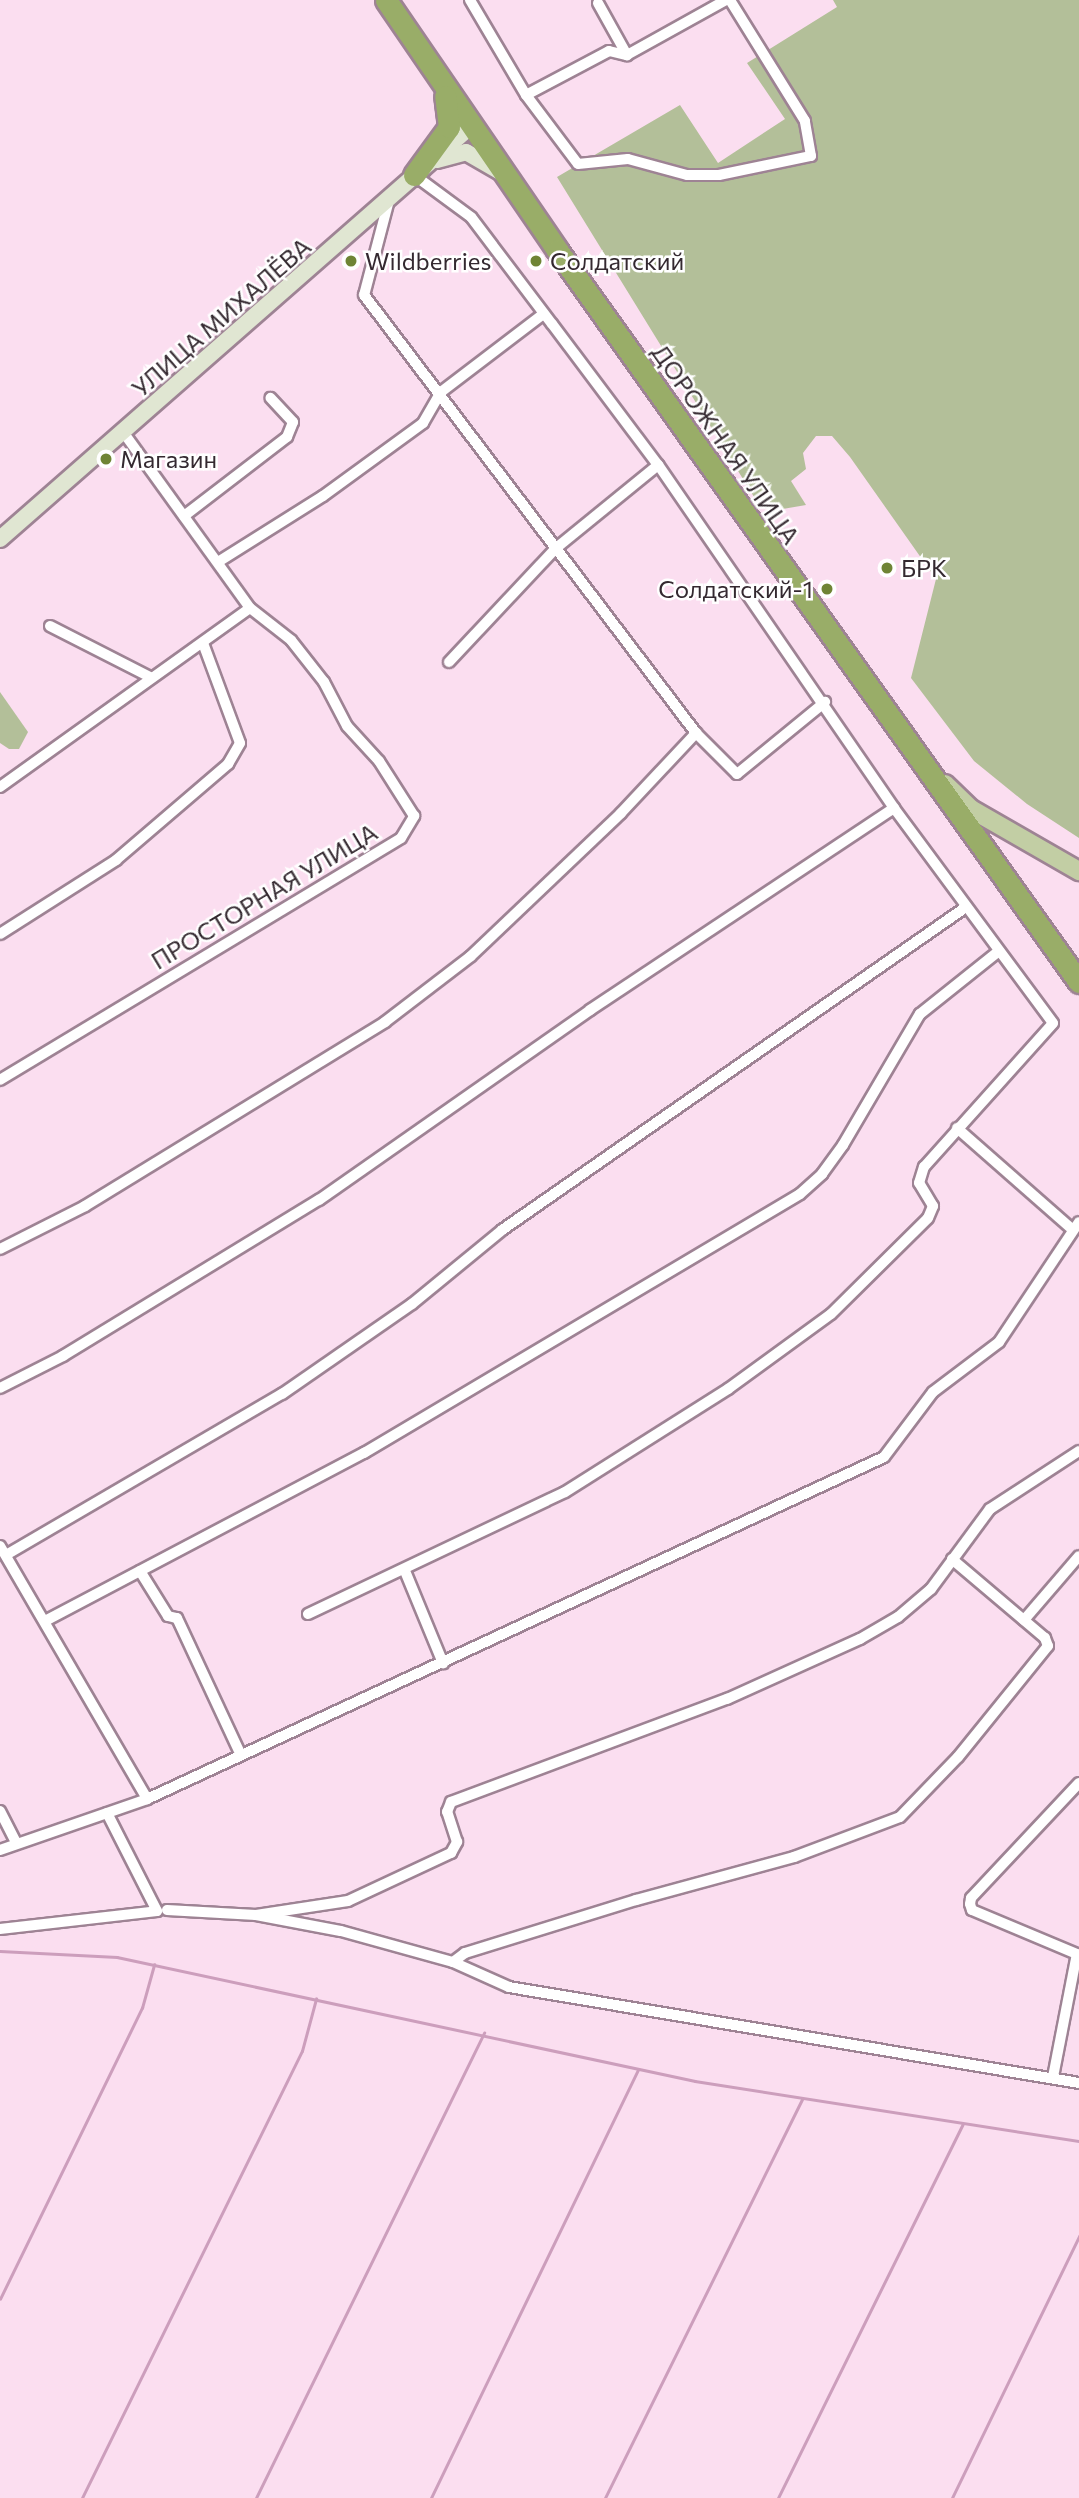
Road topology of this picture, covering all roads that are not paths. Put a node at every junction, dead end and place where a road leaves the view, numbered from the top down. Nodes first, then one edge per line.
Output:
1 (386, 0) edge
2 (470, 0) edge
3 (728, 0) edge
4 (598, 3) dead end
5 (711, 4) edge
6 (627, 55) junction
7 (439, 81) junction
8 (526, 94) junction
9 (470, 127) junction
10 (414, 175) junction
11 (504, 175) junction
12 (389, 199) junction
13 (542, 315) junction
14 (441, 393) junction
15 (271, 398) dead end
16 (124, 432) junction
17 (658, 465) junction
18 (184, 516) junction
19 (0, 539) edge
20 (555, 550) junction
21 (218, 562) junction
22 (250, 608) junction
23 (50, 626) dead end
24 (203, 643) junction
25 (449, 662) dead end
26 (150, 677) junction
27 (825, 702) junction
28 (893, 725) junction
29 (696, 733) junction
30 (0, 787) edge
31 (894, 808) junction
32 (1079, 871) edge
33 (966, 907) junction
34 (0, 934) edge
35 (999, 951) junction
36 (1079, 982) edge
37 (0, 1080) edge
38 (957, 1128) junction
39 (1076, 1226) edge
40 (0, 1249) edge
41 (0, 1388) edge
42 (1079, 1451) edge
43 (3, 1550) edge
44 (1079, 1556) edge
45 (952, 1559) junction
46 (139, 1571) junction
47 (405, 1571) junction
48 (308, 1614) dead end
49 (1024, 1619) junction
50 (45, 1621) junction
51 (443, 1663) junction
52 (241, 1755) junction
53 (1079, 1783) edge
54 (147, 1799) junction
55 (0, 1811) edge
56 (107, 1813) junction
57 (16, 1843) junction
58 (0, 1850) edge
59 (167, 1910) dead end
60 (256, 1915) junction
61 (0, 1929) edge
62 (1078, 1954) edge
63 (453, 1962) junction
64 (1054, 2077) junction
65 (1079, 2083) edge

1 - 7 highway, ДОРОЖНАЯ УЛИЦА
2 - 8 street
3 - 5 street
3 - 8 street
4 - 6 street
5 - 6 street
6 - 8 street
7 - 9 highway, ДОРОЖНАЯ УЛИЦА
7 - 10 highway
9 - 10 street, УЛИЦА МИХАЛЁВА
9 - 11 highway, ДОРОЖНАЯ УЛИЦА
10 - 11 street
10 - 12 street, УЛИЦА МИХАЛЁВА
10 - 13 street
11 - 28 highway, ДОРОЖНАЯ УЛИЦА
12 - 14 street
12 - 16 street, УЛИЦА МИХАЛЁВА
13 - 14 street
13 - 17 street
14 - 20 street
14 - 21 street
15 - 18 street
16 - 18 street, ПРОСТОРНАЯ УЛИЦА
16 - 19 street, УЛИЦА МИХАЛЁВА
17 - 20 street
17 - 27 street
18 - 21 street, ПРОСТОРНАЯ УЛИЦА
20 - 25 street
20 - 29 street
21 - 22 street, ПРОСТОРНАЯ УЛИЦА
22 - 24 street
22 - 37 street, ПРОСТОРНАЯ УЛИЦА
23 - 26 street
24 - 26 street
24 - 34 street
26 - 30 street
27 - 29 street
27 - 31 street
28 - 32 main road
28 - 36 highway, ДОРОЖНАЯ УЛИЦА
29 - 40 street
31 - 33 street
31 - 41 street
33 - 35 street
33 - 43 street
35 - 38 street
35 - 46 street
38 - 39 street
38 - 47 street
39 - 51 street
42 - 45 street
43 - 50 street
44 - 49 street
45 - 49 street
45 - 60 street
46 - 50 street
46 - 52 street
47 - 48 street
47 - 51 street
49 - 63 street
50 - 54 street
51 - 52 street
52 - 54 street
53 - 62 street
54 - 56 street
55 - 57 street
56 - 57 street
56 - 61 street
57 - 58 street
59 - 60 street
60 - 63 street
62 - 64 street
63 - 64 street
64 - 65 street

